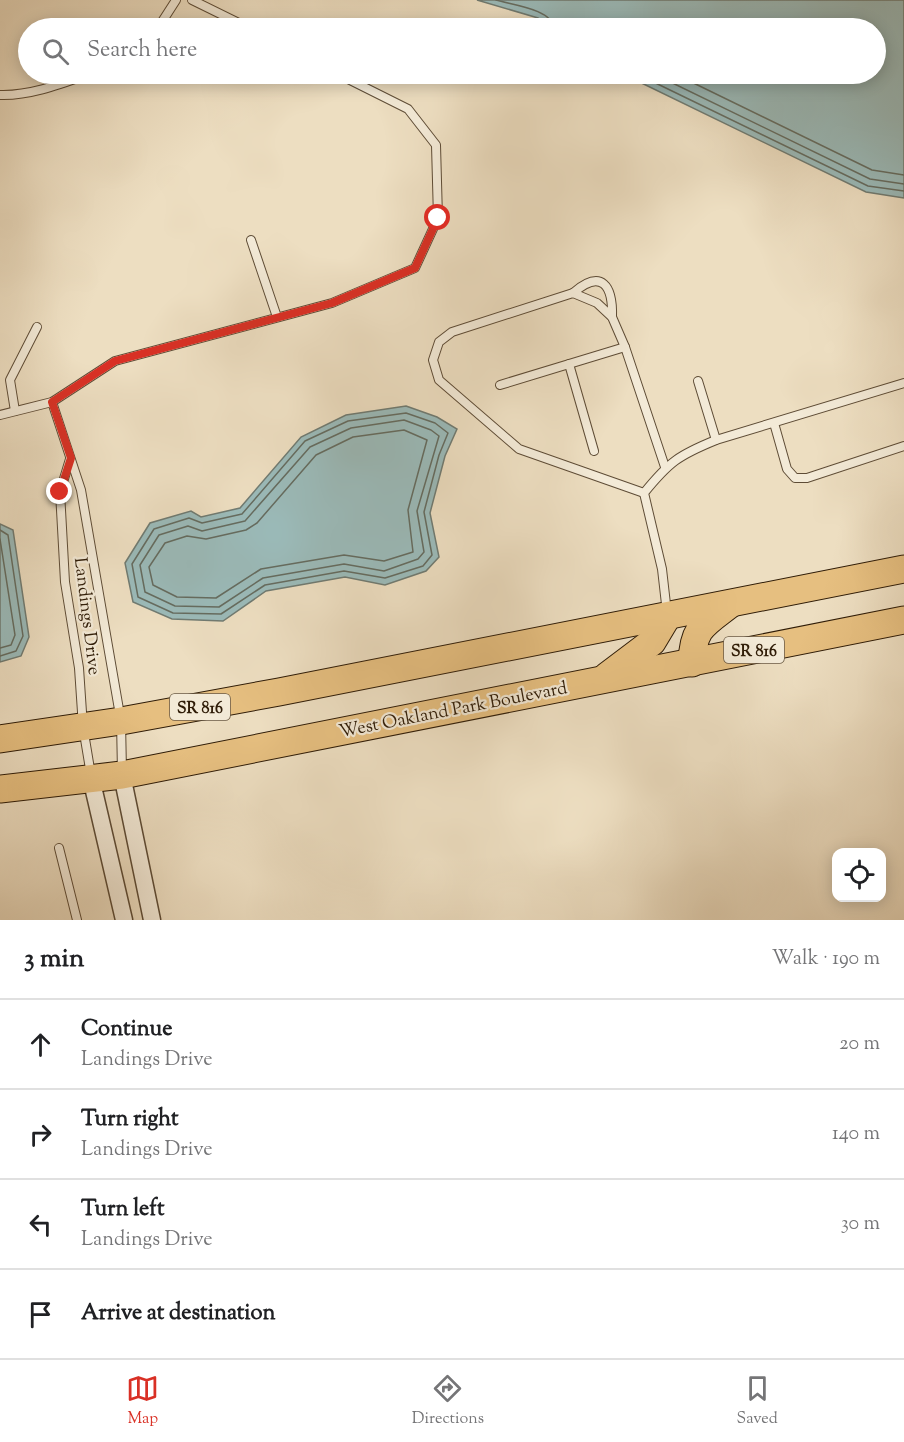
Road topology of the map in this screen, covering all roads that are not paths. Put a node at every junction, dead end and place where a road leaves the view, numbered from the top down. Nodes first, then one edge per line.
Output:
1 (176, 0) edge
2 (192, 0) edge
3 (164, 18) edge
4 (229, 18) edge
5 (60, 84) edge
6 (358, 84) edge
7 (0, 95) edge
8 (251, 240) dead end
9 (573, 293) junction
10 (277, 317) junction
11 (612, 317) junction
12 (37, 327) dead end
13 (625, 347) junction
14 (569, 364) junction
15 (698, 381) dead end
16 (904, 383) edge
17 (500, 386) dead end
18 (52, 402) junction
19 (15, 411) junction
20 (0, 415) edge
21 (774, 423) junction
22 (716, 440) junction
23 (904, 446) edge
24 (594, 451) dead end
25 (71, 458) junction
26 (665, 466) junction
27 (644, 494) junction
28 (904, 569) edge
29 (730, 604) junction
30 (667, 616) junction
31 (904, 620) edge
32 (692, 663) junction
33 (604, 678) junction
34 (121, 721) junction
35 (83, 727) junction
36 (0, 739) edge
37 (123, 775) junction
38 (91, 778) junction
39 (0, 789) edge
40 (59, 848) dead end
41 (77, 920) edge
42 (124, 920) edge
43 (152, 920) edge

1 - 3 lane
2 - 4 lane
5 - 7 lane
6 - 10 lane
8 - 10 lane
9 - 11 lane
9 - 11 lane
9 - 27 lane
10 - 18 lane
11 - 13 lane
12 - 19 lane
13 - 14 lane
13 - 26 lane
14 - 17 lane
14 - 24 lane
15 - 22 lane
16 - 21 lane
18 - 19 lane
18 - 25 lane, Landings Drive
19 - 20 lane
21 - 22 lane
21 - 23 lane
22 - 26 lane
25 - 34 lane, Landings Drive
25 - 35 lane, Landings Drive
26 - 27 lane
27 - 30 lane
28 - 29 main road, SR 816
29 - 30 main road, SR 816
29 - 32 main road
30 - 33 main road
30 - 34 main road, SR 816
31 - 32 main road, West Oakland Park Boulevard / SR 816
32 - 33 main road, West Oakland Park Boulevard / SR 816
33 - 37 main road, West Oakland Park Boulevard / SR 816
34 - 35 main road, SR 816
34 - 37 lane, Landings Drive
35 - 36 main road, SR 816
35 - 38 lane, Landings Drive
37 - 38 main road, West Oakland Park Boulevard / SR 816
37 - 43 street
38 - 39 main road, West Oakland Park Boulevard / SR 816
38 - 42 street
40 - 41 lane

